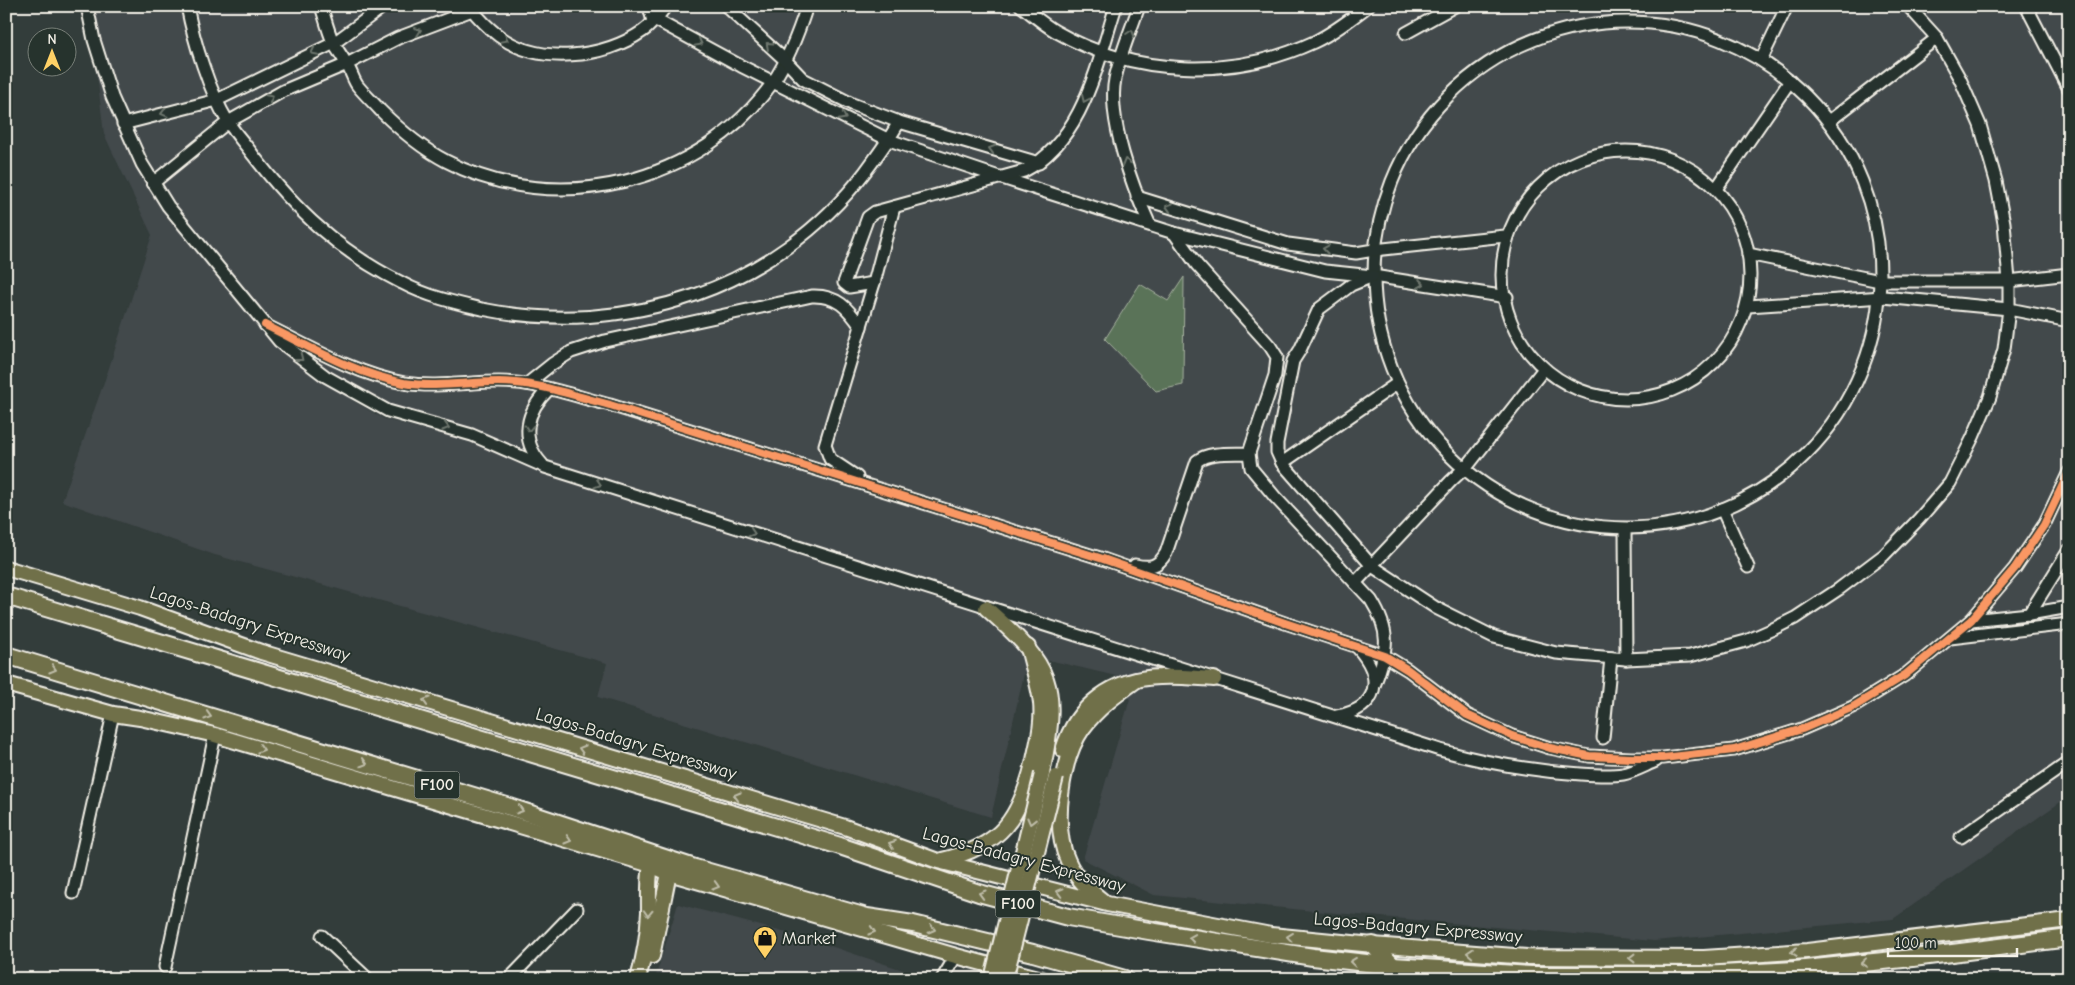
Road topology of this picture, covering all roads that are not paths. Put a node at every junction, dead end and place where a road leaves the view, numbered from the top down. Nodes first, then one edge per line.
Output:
1 (87, 6) edge
2 (187, 6) edge
3 (321, 6) edge
4 (384, 6) edge
5 (649, 6) edge
6 (666, 6) edge
7 (726, 6) edge
8 (807, 6) edge
9 (1021, 6) edge
10 (1116, 6) edge
11 (1139, 6) edge
12 (1368, 6) edge
13 (1455, 6) edge
14 (1787, 6) edge
15 (1908, 6) edge
16 (2026, 6) edge
17 (471, 8) edge
18 (656, 20) junction
19 (1406, 33) dead end
20 (1937, 38) junction
21 (334, 43) junction
22 (1101, 52) junction
23 (1122, 59) junction
24 (785, 60) junction
25 (1761, 60) junction
26 (347, 64) junction
27 (1790, 81) junction
28 (773, 82) junction
29 (2069, 89) edge
30 (217, 100) junction
31 (1832, 118) junction
32 (228, 122) junction
33 (899, 122) junction
34 (124, 124) junction
35 (889, 140) junction
36 (1039, 163) junction
37 (1002, 178) junction
38 (153, 183) junction
39 (1718, 186) junction
40 (1137, 197) junction
41 (894, 207) junction
42 (1150, 224) junction
43 (1174, 233) junction
44 (1505, 236) junction
45 (1374, 250) junction
46 (1748, 254) junction
47 (2069, 274) edge
48 (1373, 276) junction
49 (1880, 281) junction
50 (2009, 281) junction
51 (874, 283) junction
52 (1507, 297) junction
53 (1882, 297) junction
54 (1748, 306) junction
55 (2009, 309) junction
56 (2069, 321) edge
57 (265, 325) junction
58 (861, 327) junction
59 (1543, 370) junction
60 (527, 384) junction
61 (1395, 385) junction
62 (549, 390) junction
63 (1249, 453) junction
64 (1282, 463) junction
65 (545, 468) junction
66 (1461, 472) junction
67 (2069, 472) edge
68 (876, 488) junction
69 (1722, 509) junction
70 (1625, 530) junction
71 (2069, 550) edge
72 (1103, 559) junction
73 (1372, 566) junction
74 (1748, 567) dead end
75 (6, 568) edge
76 (1354, 582) junction
77 (6, 596) edge
78 (2069, 607) edge
79 (986, 608) junction
80 (2029, 614) junction
81 (1971, 620) junction
82 (2069, 624) edge
83 (1948, 638) junction
84 (1356, 646) junction
85 (1028, 647) junction
86 (6, 655) edge
87 (1385, 656) junction
88 (1611, 658) junction
89 (1626, 658) junction
90 (1214, 679) junction
91 (1137, 680) junction
92 (1375, 683) junction
93 (6, 684) edge
94 (114, 714) junction
95 (1335, 717) junction
96 (215, 735) junction
97 (1603, 738) dead end
98 (1663, 758) junction
99 (2069, 762) edge
100 (1049, 775) junction
101 (1961, 837) dead end
102 (938, 860) junction
103 (651, 865) junction
104 (669, 872) junction
105 (73, 893) dead end
106 (1107, 904) junction
107 (577, 909) dead end
108 (2069, 920) edge
109 (322, 936) dead end
110 (2069, 938) edge
111 (1373, 945) junction
112 (956, 956) junction
113 (1393, 966) junction
114 (165, 968) dead end
115 (368, 979) edge
116 (509, 979) edge
117 (638, 979) edge
118 (646, 979) edge
119 (942, 979) edge
120 (992, 979) edge
121 (1005, 979) edge
122 (1042, 979) edge
123 (1125, 979) edge

1 - 34 street
2 - 30 street
3 - 21 street
4 - 21 street
5 - 18 street
6 - 18 street
24 -> 7 street
8 - 24 street
9 - 22 street
10 - 22 street
23 -> 11 street
12 - 23 street
13 - 19 street
14 - 25 street
15 - 20 street
16 - 29 street
17 -> 18 street
26 -> 17 street
18 -> 28 street
20 - 31 street
20 - 50 street
21 - 26 street
21 -> 30 street
22 - 23 street
22 -> 36 street
40 -> 23 street
24 - 28 street
24 - 33 street
25 - 27 street
25 - 45 street
26 - 28 street
32 -> 26 street
27 - 31 street
27 - 39 street
28 -> 35 street
30 - 32 street
30 -> 34 street
31 - 49 street
32 - 35 street
32 - 38 street
33 - 35 street
36 -> 33 street
34 - 38 street
35 - 37 street
36 - 37 street
37 - 41 street
37 - 42 street
38 - 57 street
39 - 44 street
39 - 46 street
40 - 42 street
45 -> 40 street
41 - 51 street
41 - 51 street
42 - 43 street
43 - 48 street
43 - 63 street
44 - 45 street
44 - 52 street
45 - 48 street
46 - 49 street
46 - 54 street
47 - 50 street
48 -> 52 street
48 - 61 street
48 - 64 street
49 - 50 street
49 - 53 street
50 - 55 street
51 - 58 street
52 - 59 street
53 - 54 street
53 - 55 street
53 - 69 street
54 - 59 street
55 - 56 street
55 - 89 street
57 - 60 street
57 -> 65 street
58 - 60 street
58 - 68 street
59 - 66 street
60 - 62 street
61 - 64 street
61 - 66 street
62 -> 65 street
62 - 68 street
63 - 72 street
63 - 76 street
64 - 73 street
65 -> 79 street
66 - 70 street
66 - 73 street
67 - 81 street
68 - 72 street
69 - 70 street
69 - 74 street
70 - 89 street
71 - 80 street
72 - 84 street
73 - 76 street
73 - 88 street
102 -> 75 main road, Lagos-Badagry Expressway
76 - 87 street
113 -> 77 highway, F100
78 - 80 street
79 - 85 main road
79 - 90 street
80 - 81 street
81 - 83 street
82 - 83 street
83 - 98 street
84 - 87 street
84 - 92 street
85 - 100 main road
85 - 102 main road
86 -> 123 highway, F100
87 - 92 street
87 - 98 street
88 - 89 street
88 - 97 street
90 - 91 main road
90 - 95 street
91 - 100 main road
91 - 106 main road
92 - 95 street
93 - 94 main road
94 - 96 main road
94 - 105 street
95 - 98 street
96 -> 103 main road
96 - 114 street
99 - 101 street
100 -> 120 main road, bridge
100 - 121 main road, bridge
106 -> 102 main road, Lagos-Badagry Expressway
103 - 104 main road
103 -> 117 main road
104 -> 112 main road
104 - 118 main road
111 -> 106 main road, Lagos-Badagry Expressway
107 - 116 street
108 -> 111 main road, Lagos-Badagry Expressway
109 - 115 street
110 -> 113 highway, F100
111 - 113 highway
112 - 119 street
112 - 122 main road

